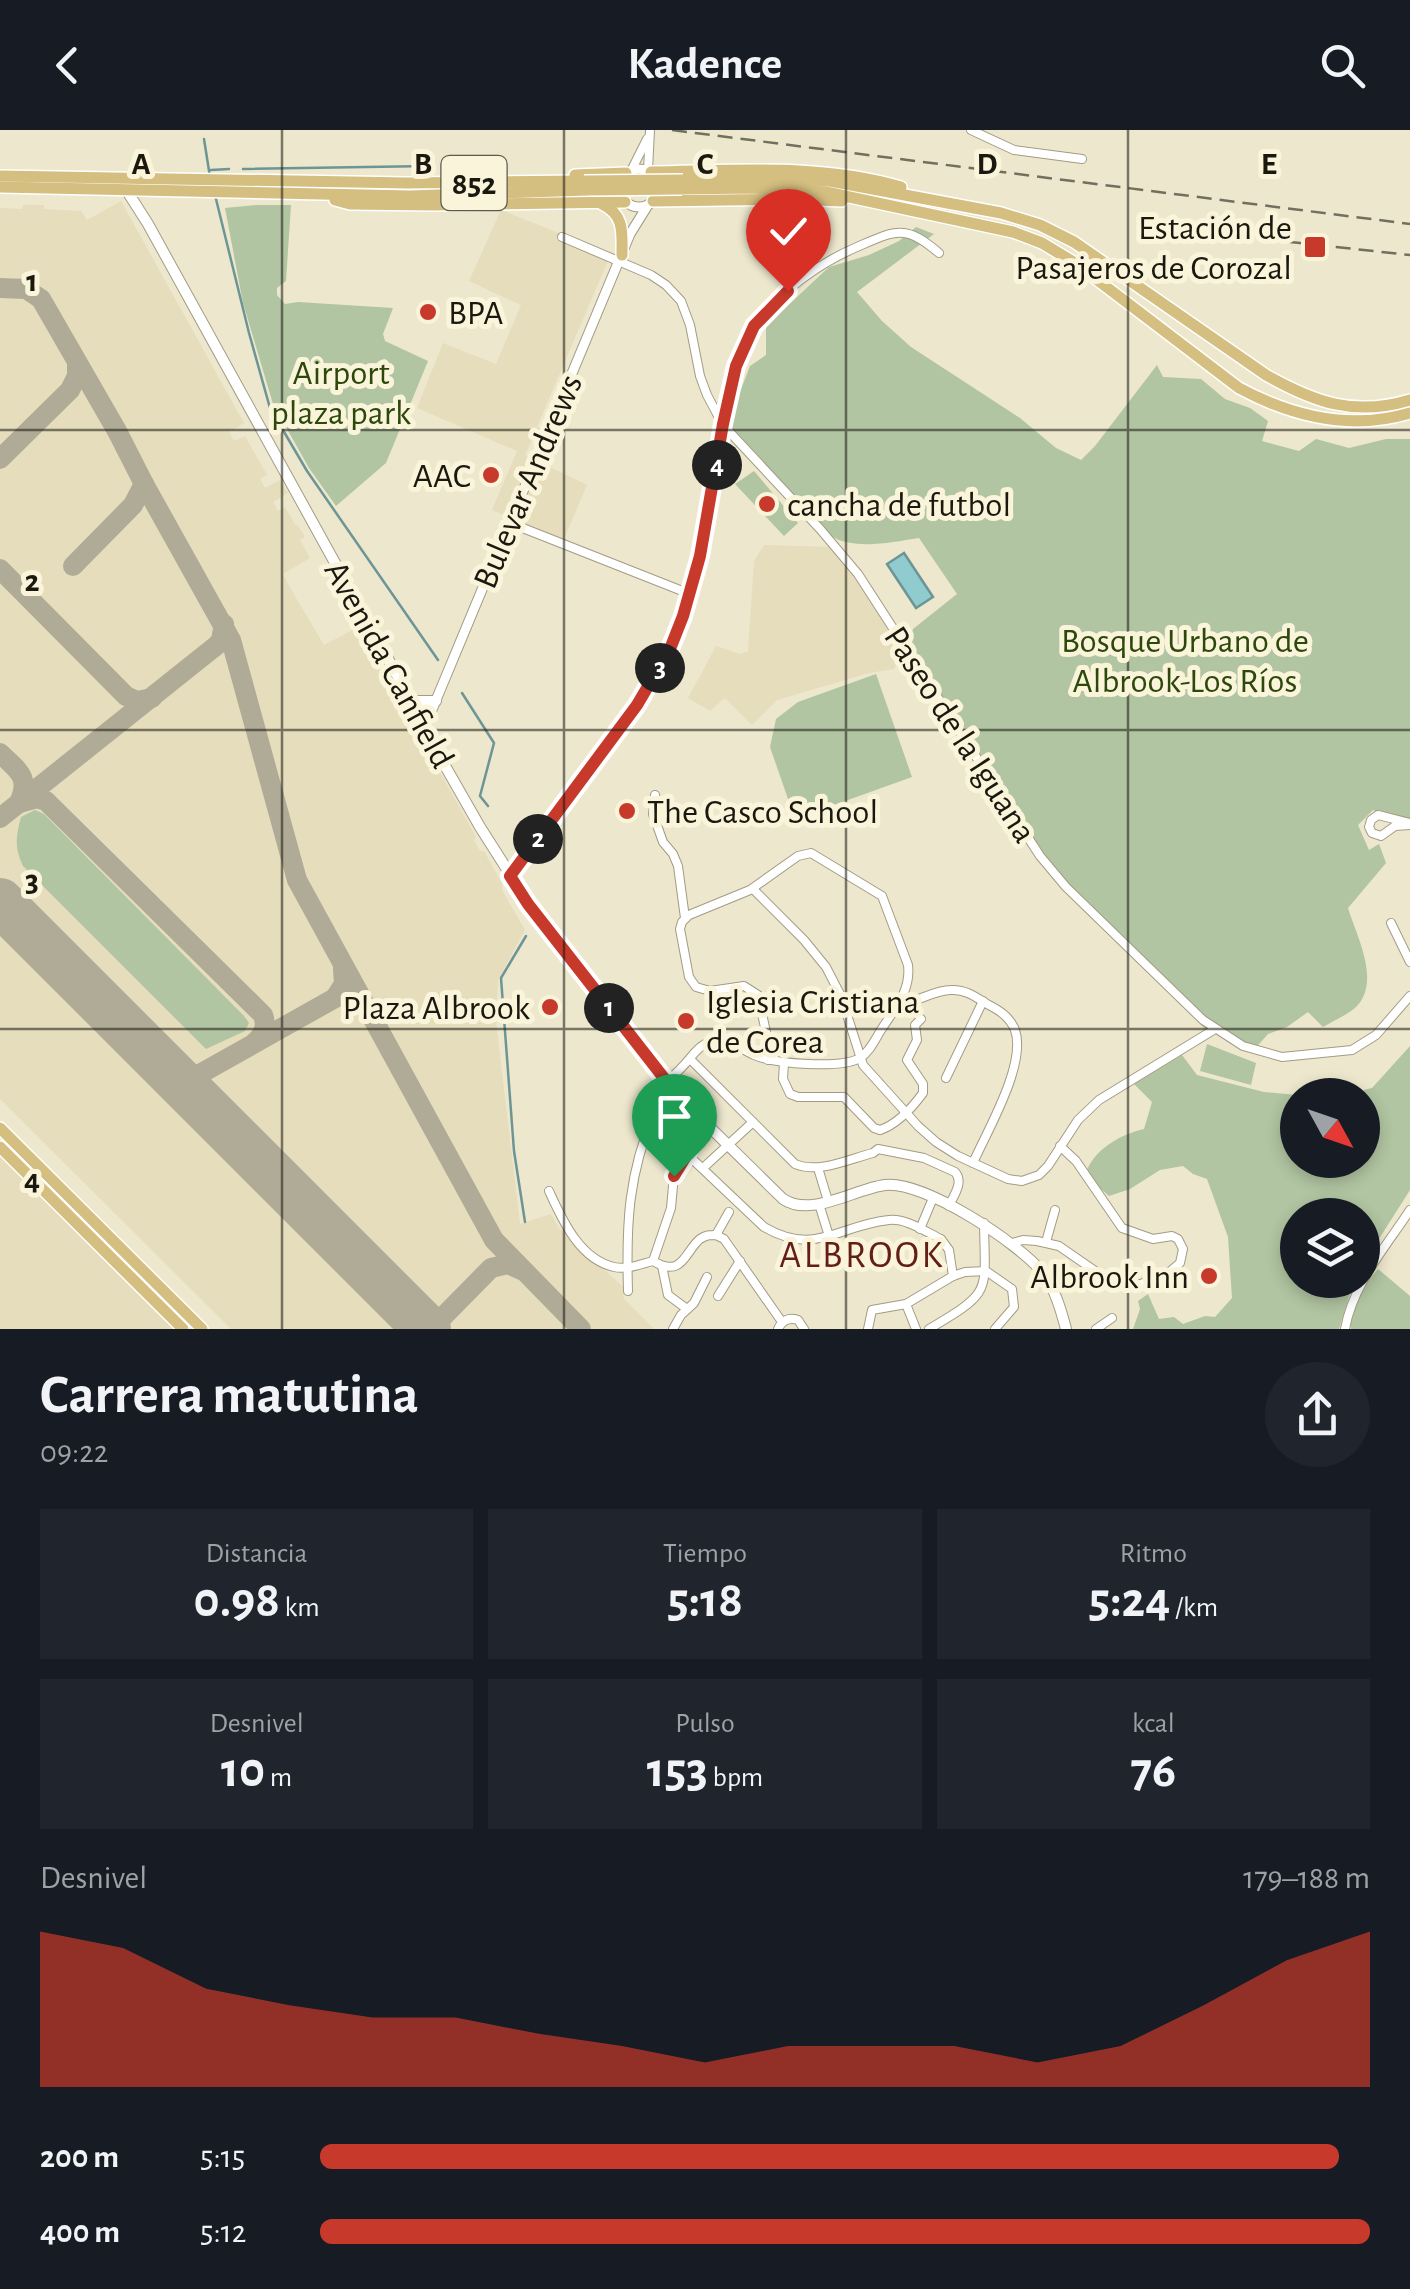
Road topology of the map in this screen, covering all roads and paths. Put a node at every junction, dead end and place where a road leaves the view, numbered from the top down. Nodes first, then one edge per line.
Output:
1 (971, 130) edge
2 (650, 133) edge
3 (1082, 159) dead end
4 (629, 171) junction
5 (650, 171) junction
6 (0, 176) edge
7 (685, 185) junction
8 (188, 186) junction
9 (0, 187) edge
10 (231, 187) junction
11 (588, 190) junction
12 (127, 191) junction
13 (162, 191) junction
14 (627, 203) junction
15 (651, 203) junction
16 (148, 224) junction
17 (630, 234) junction
18 (562, 238) dead end
19 (939, 253) dead end
20 (620, 258) junction
21 (1410, 400) edge
22 (1410, 412) edge
23 (723, 424) junction
24 (510, 524) junction
25 (690, 594) junction
26 (409, 697) junction
27 (436, 701) junction
28 (424, 729) junction
29 (655, 795) dead end
30 (1410, 824) edge
31 (510, 876) junction
32 (752, 889) junction
33 (685, 918) junction
34 (1391, 923) dead end
35 (1410, 962) edge
36 (1410, 996) edge
37 (982, 1001) junction
38 (899, 1004) junction
39 (921, 1019) dead end
40 (1215, 1029) junction
41 (860, 1058) junction
42 (690, 1059) junction
43 (768, 1060) junction
44 (784, 1063) junction
45 (946, 1078) dead end
46 (667, 1082) junction
47 (906, 1113) junction
48 (651, 1120) junction
49 (753, 1122) junction
50 (0, 1128) edge
51 (880, 1130) junction
52 (727, 1145) junction
53 (1060, 1146) junction
54 (0, 1147) edge
55 (878, 1149) junction
56 (688, 1153) junction
57 (973, 1163) junction
58 (703, 1168) junction
59 (818, 1168) junction
60 (550, 1191) dead end
61 (933, 1198) junction
62 (823, 1202) junction
63 (949, 1206) junction
64 (1055, 1210) dead end
65 (1410, 1210) edge
66 (728, 1212) dead end
67 (984, 1222) junction
68 (920, 1230) junction
69 (716, 1234) junction
70 (829, 1236) junction
71 (1046, 1242) junction
72 (1012, 1243) junction
73 (653, 1260) junction
74 (740, 1261) junction
75 (662, 1266) junction
76 (627, 1267) junction
77 (986, 1271) junction
78 (954, 1276) junction
79 (707, 1277) dead end
80 (154, 1291) junction
81 (628, 1292) dead end
82 (718, 1296) dead end
83 (906, 1304) junction
84 (687, 1310) junction
85 (948, 1318) junction
86 (1112, 1318) dead end
87 (780, 1326) edge
88 (183, 1329) edge
89 (202, 1329) edge
90 (673, 1329) edge
91 (804, 1329) edge
92 (868, 1329) edge
93 (916, 1329) edge
94 (929, 1329) edge
95 (956, 1329) edge
96 (996, 1329) edge
97 (1066, 1329) edge
98 (1096, 1329) edge
99 (1345, 1329) edge

1 - 3 street
2 - 4 street
2 - 5 street
4 - 5 street
4 - 11 main road
4 - 14 street
5 - 7 main road
5 - 15 street
6 - 8 main road, 852
7 - 11 main road, 852, bridge
7 - 15 main road
7 - 21 main road
7 - 22 main road
8 - 10 main road, 852
8 - 13 main road, 852
9 - 12 main road, 852
10 - 11 main road, 852
10 - 11 main road, 852
11 - 14 main road
11 - 20 main road
12 - 13 main road, 852
12 - 16 main road, Avenida Canfield
13 - 16 main road
14 - 15 street
14 - 17 street, Bulevar Andrews
15 - 17 street, Bulevar Andrews
16 - 26 main road, Avenida Canfield
17 - 20 street, Bulevar Andrews
18 - 20 street, Paseo de la Iguana
19 - 23 street
20 - 23 street, Paseo de la Iguana
20 - 24 street, Bulevar Andrews
23 - 25 street
23 - 40 street, Paseo de la Iguana
24 - 25 street
24 - 27 street, Bulevar Andrews
25 - 31 street
26 - 27 main road
26 - 28 main road, Avenida Canfield
27 - 28 street, Bulevar Andrews
28 - 31 main road, Avenida Canfield
29 - 33 street
30 - 30 street
31 - 46 main road, Avenida Canfield
32 - 33 street
32 - 38 street
32 - 41 street
33 - 43 street
34 - 35 street
36 - 40 street, Paseo de la Iguana
37 - 38 street
37 - 45 street
37 - 57 street
38 - 41 street
39 - 47 street
40 - 53 street
41 - 44 street
41 - 47 street
42 - 43 street
42 - 46 street
42 - 49 street
43 - 44 street
44 - 51 street
46 - 48 street
46 - 52 main road, Avenida Canfield
47 - 51 street
47 - 57 street
48 - 56 street
48 - 76 street
49 - 52 street
49 - 59 street
50 - 80 main road
51 - 55 street
52 - 58 street
52 - 62 main road, Avenida Canfield
53 - 57 street
53 - 71 street
54 - 80 main road
55 - 59 street
55 - 63 street
56 - 58 street
56 - 73 street
58 - 70 street
59 - 62 street
60 - 76 street
61 - 62 main road
61 - 63 main road
61 - 68 street
62 - 70 street
63 - 67 main road
64 - 71 street
65 - 99 street
66 - 69 street
67 - 72 main road
67 - 77 street
68 - 70 street
68 - 78 street
69 - 74 street
69 - 75 street
71 - 72 street
72 - 97 main road
73 - 75 street
73 - 76 street
74 - 82 street
74 - 87 street
75 - 84 street
76 - 81 street
77 - 78 street
77 - 85 street
77 - 96 street
78 - 83 street
79 - 84 street
80 - 88 main road
80 - 89 main road
83 - 92 street
83 - 93 street
84 - 90 street
85 - 94 street
85 - 95 street
86 - 98 street
87 - 91 street

